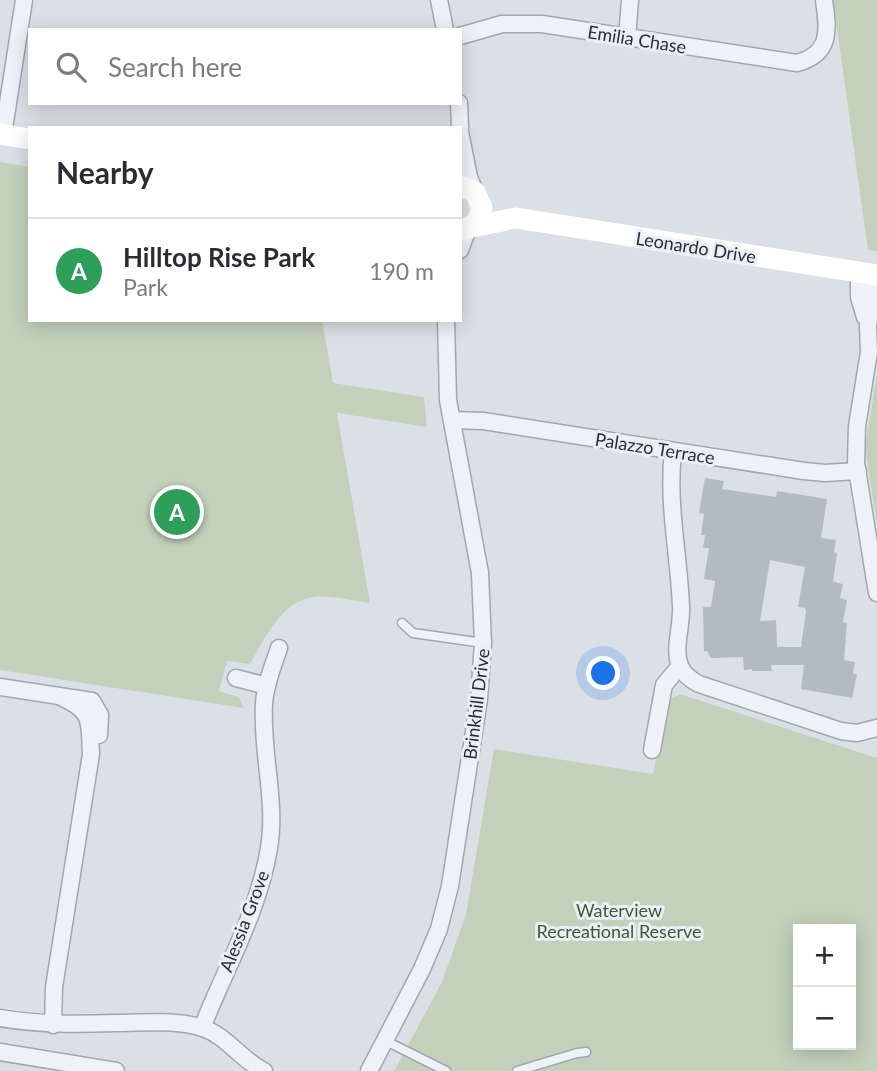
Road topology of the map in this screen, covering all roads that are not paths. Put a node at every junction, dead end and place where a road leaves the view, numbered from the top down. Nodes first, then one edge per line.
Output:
1 (24, 0) edge
2 (439, 0) edge
3 (630, 0) edge
4 (824, 0) edge
5 (445, 28) edge
6 (462, 35) edge
7 (627, 37) junction
8 (459, 105) edge
9 (460, 126) edge
10 (1, 135) edge
11 (28, 139) edge
12 (462, 144) edge
13 (471, 191) edge
14 (516, 218) junction
15 (467, 228) edge
16 (871, 274) edge
17 (446, 322) edge
18 (452, 420) junction
19 (673, 451) junction
20 (858, 471) junction
21 (877, 593) edge
22 (402, 623) dead end
23 (483, 643) junction
24 (279, 648) dead end
25 (680, 666) junction
26 (236, 678) dead end
27 (267, 686) junction
28 (0, 687) edge
29 (877, 728) edge
30 (652, 750) dead end
31 (0, 1018) edge
32 (53, 1025) junction
33 (202, 1028) junction
34 (384, 1041) junction
35 (0, 1052) edge
36 (586, 1052) dead end
37 (78, 1068) edge
38 (258, 1070) edge
39 (116, 1071) edge
40 (369, 1071) edge
41 (446, 1071) edge
42 (517, 1071) edge

1 - 10 street
2 - 5 street
3 - 7 street
4 - 7 street, Emilia Chase
6 - 7 street, Emilia Chase
8 - 9 street
10 - 11 street
12 - 13 street
13 - 14 street, Leonardo Drive
13 - 15 street
14 - 15 street, Leonardo Drive
14 - 16 street, Leonardo Drive
16 - 20 street
17 - 18 street, Brinkhill Drive
18 - 19 street, Palazzo Terrace
18 - 23 street, Brinkhill Drive
19 - 20 street, Palazzo Terrace
19 - 25 street
20 - 21 street
22 - 23 lane
23 - 34 street, Brinkhill Drive
24 - 27 street, Alessia Grove
25 - 29 street
25 - 30 street
26 - 27 street
27 - 33 street, Alessia Grove
28 - 32 street
31 - 32 street
32 - 33 street
33 - 38 street
34 - 40 street, Brinkhill Drive
34 - 41 lane
35 - 37 street
36 - 42 lane
37 - 39 street

